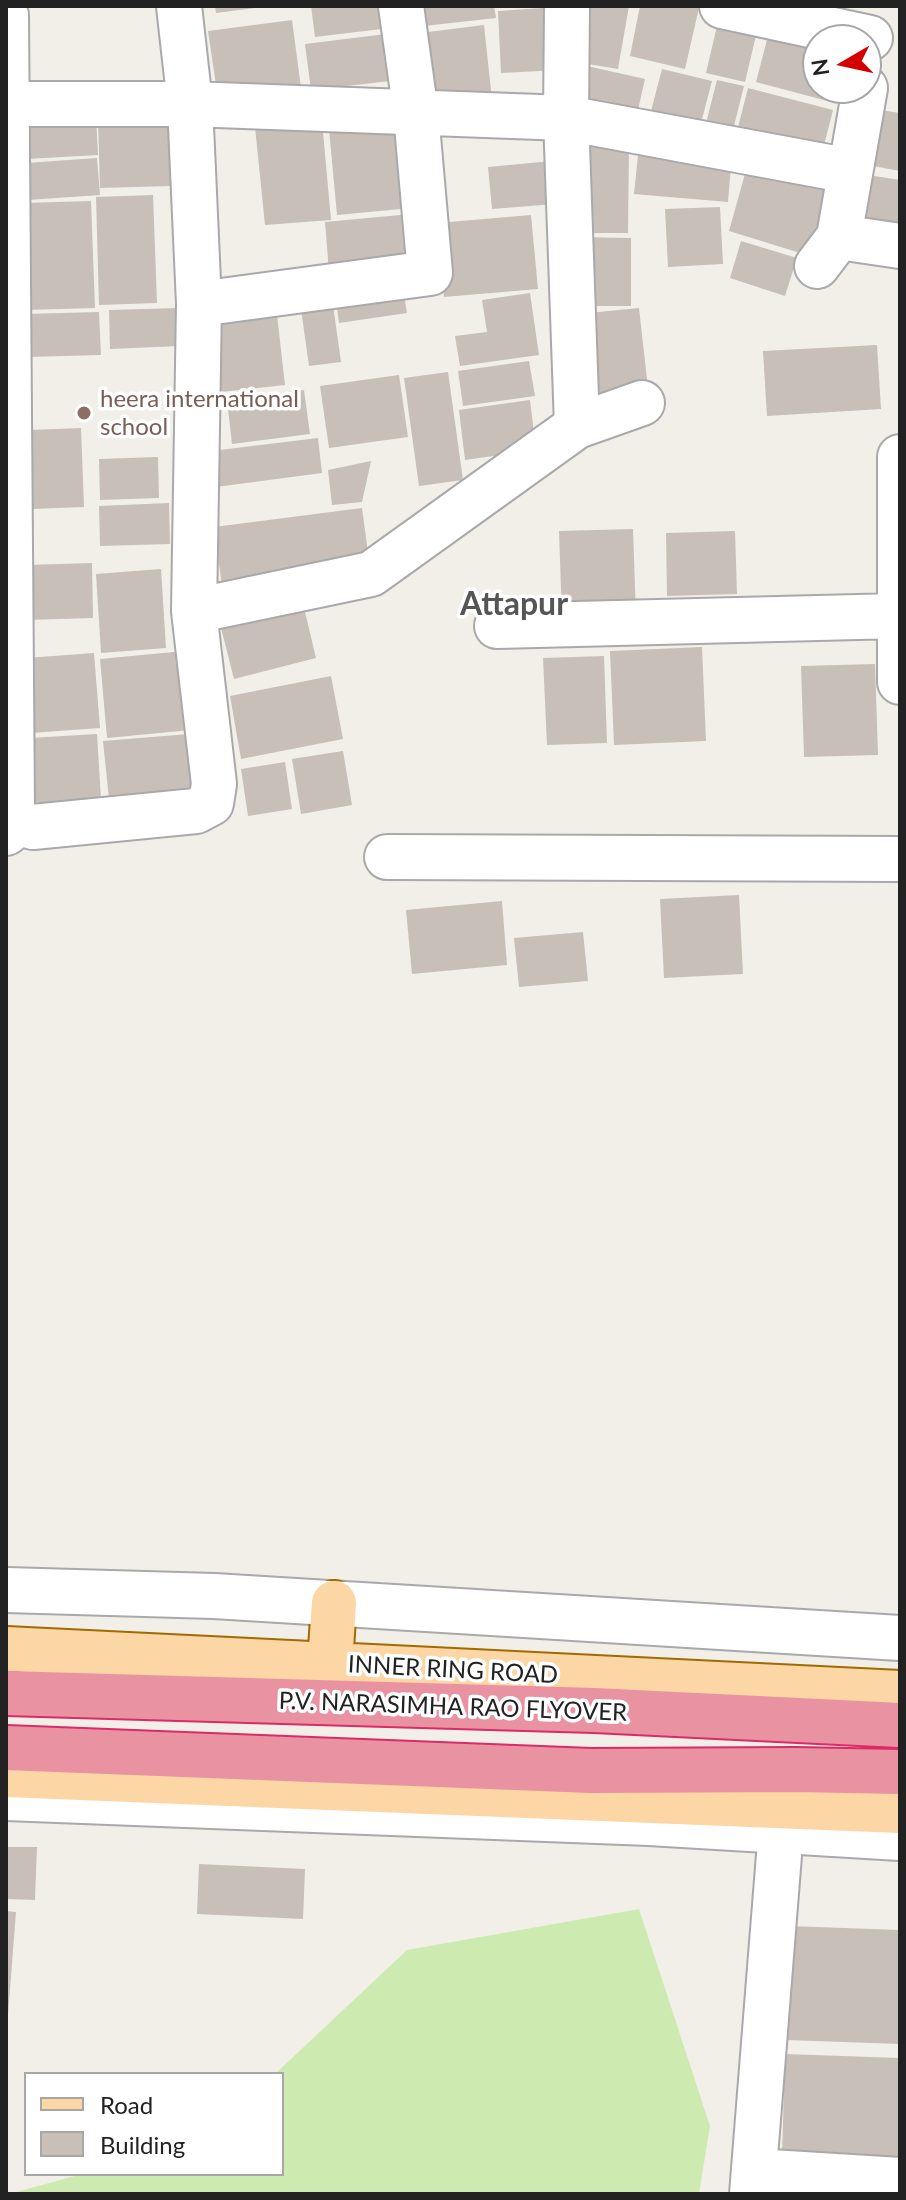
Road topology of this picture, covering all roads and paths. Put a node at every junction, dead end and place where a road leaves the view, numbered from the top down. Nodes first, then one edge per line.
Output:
1 (179, 6) edge
2 (401, 6) edge
3 (567, 6) edge
4 (722, 6) edge
5 (6, 15) edge
6 (802, 24) edge
7 (6, 104) edge
8 (190, 104) junction
9 (862, 104) edge
10 (416, 114) junction
11 (566, 118) junction
12 (850, 171) junction
13 (900, 246) edge
14 (199, 304) junction
15 (642, 403) dead end
16 (577, 426) junction
17 (900, 457) edge
18 (194, 611) junction
19 (898, 616) edge
20 (497, 626) dead end
21 (900, 682) edge
22 (12, 828) edge
23 (387, 857) dead end
24 (900, 859) edge
25 (6, 1590) edge
26 (334, 1603) junction
27 (900, 1638) edge
28 (6, 1649) edge
29 (330, 1664) junction
30 (6, 1693) edge
31 (900, 1693) edge
32 (900, 1725) edge
33 (6, 1748) edge
34 (900, 1772) edge
35 (6, 1775) edge
36 (6, 1798) edge
37 (900, 1811) edge
38 (782, 1818) junction
39 (900, 1838) edge
40 (900, 2180) edge
41 (753, 2182) edge

1 - 8 street
2 - 10 street
3 - 11 street
4 - 6 street
5 - 7 street
7 - 8 street
7 - 22 street
8 - 10 street
8 - 14 street
9 - 12 street
10 - 11 street
10 - 14 street
11 - 12 street
11 - 16 street
12 - 13 street
14 - 18 street
15 - 16 street
16 - 18 street
17 - 19 street
18 - 22 street
19 - 20 street
19 - 21 street
23 - 24 street
25 - 26 street
26 - 27 street
26 - 29 main road
28 - 29 main road, INNER RING ROAD
29 - 31 main road, INNER RING ROAD
30 - 32 highway, P.V. NARASIMHA RAO FLYOVER
33 - 34 highway
35 - 38 main road
36 - 38 street
37 - 38 main road
38 - 39 street
38 - 41 street
40 - 41 street

